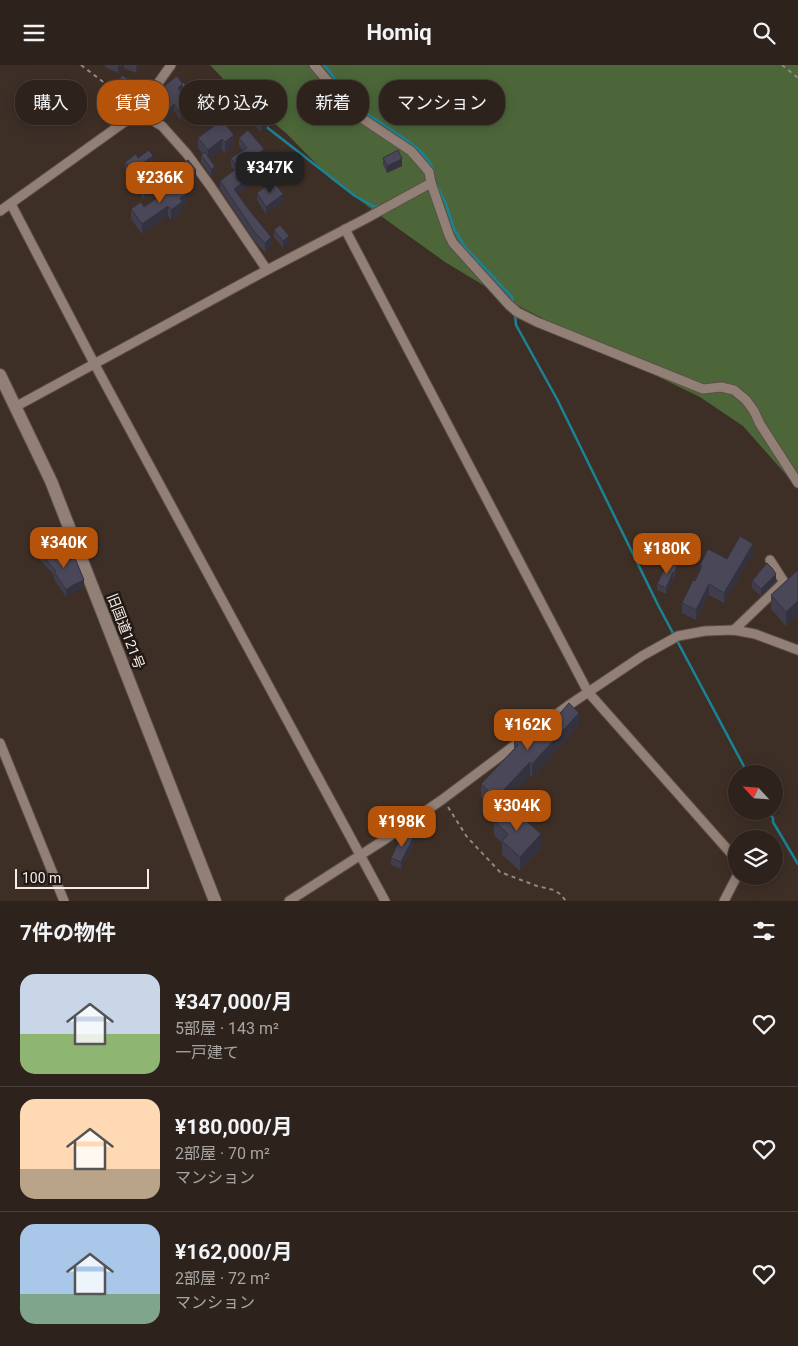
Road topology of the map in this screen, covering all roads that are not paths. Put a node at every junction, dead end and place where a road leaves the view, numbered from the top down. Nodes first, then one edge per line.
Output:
1 (171, 65) edge
2 (314, 65) edge
3 (160, 80) edge
4 (120, 125) edge
5 (162, 125) edge
6 (431, 183) junction
7 (11, 204) junction
8 (0, 211) edge
9 (345, 229) junction
10 (267, 270) junction
11 (94, 363) junction
12 (0, 376) edge
13 (15, 407) junction
14 (798, 483) edge
15 (770, 559) dead end
16 (734, 630) junction
17 (798, 649) edge
18 (588, 692) junction
19 (0, 743) edge
20 (728, 850) edge
21 (360, 857) junction
22 (732, 885) edge
23 (64, 901) edge
24 (215, 901) edge
25 (289, 901) edge
26 (385, 901) edge
27 (724, 901) edge

1 - 3 street
2 - 6 street
4 - 7 street
5 - 10 street
6 - 9 street
6 - 14 street
7 - 8 street
7 - 11 street
9 - 10 street
9 - 18 street
10 - 11 street
11 - 13 street
11 - 21 street
12 - 13 street, 旧国道121号
13 - 24 street, 旧国道121号
15 - 16 street
16 - 17 street
16 - 18 street
18 - 20 street
18 - 21 street
19 - 23 street
21 - 25 street
21 - 26 street
22 - 27 street

